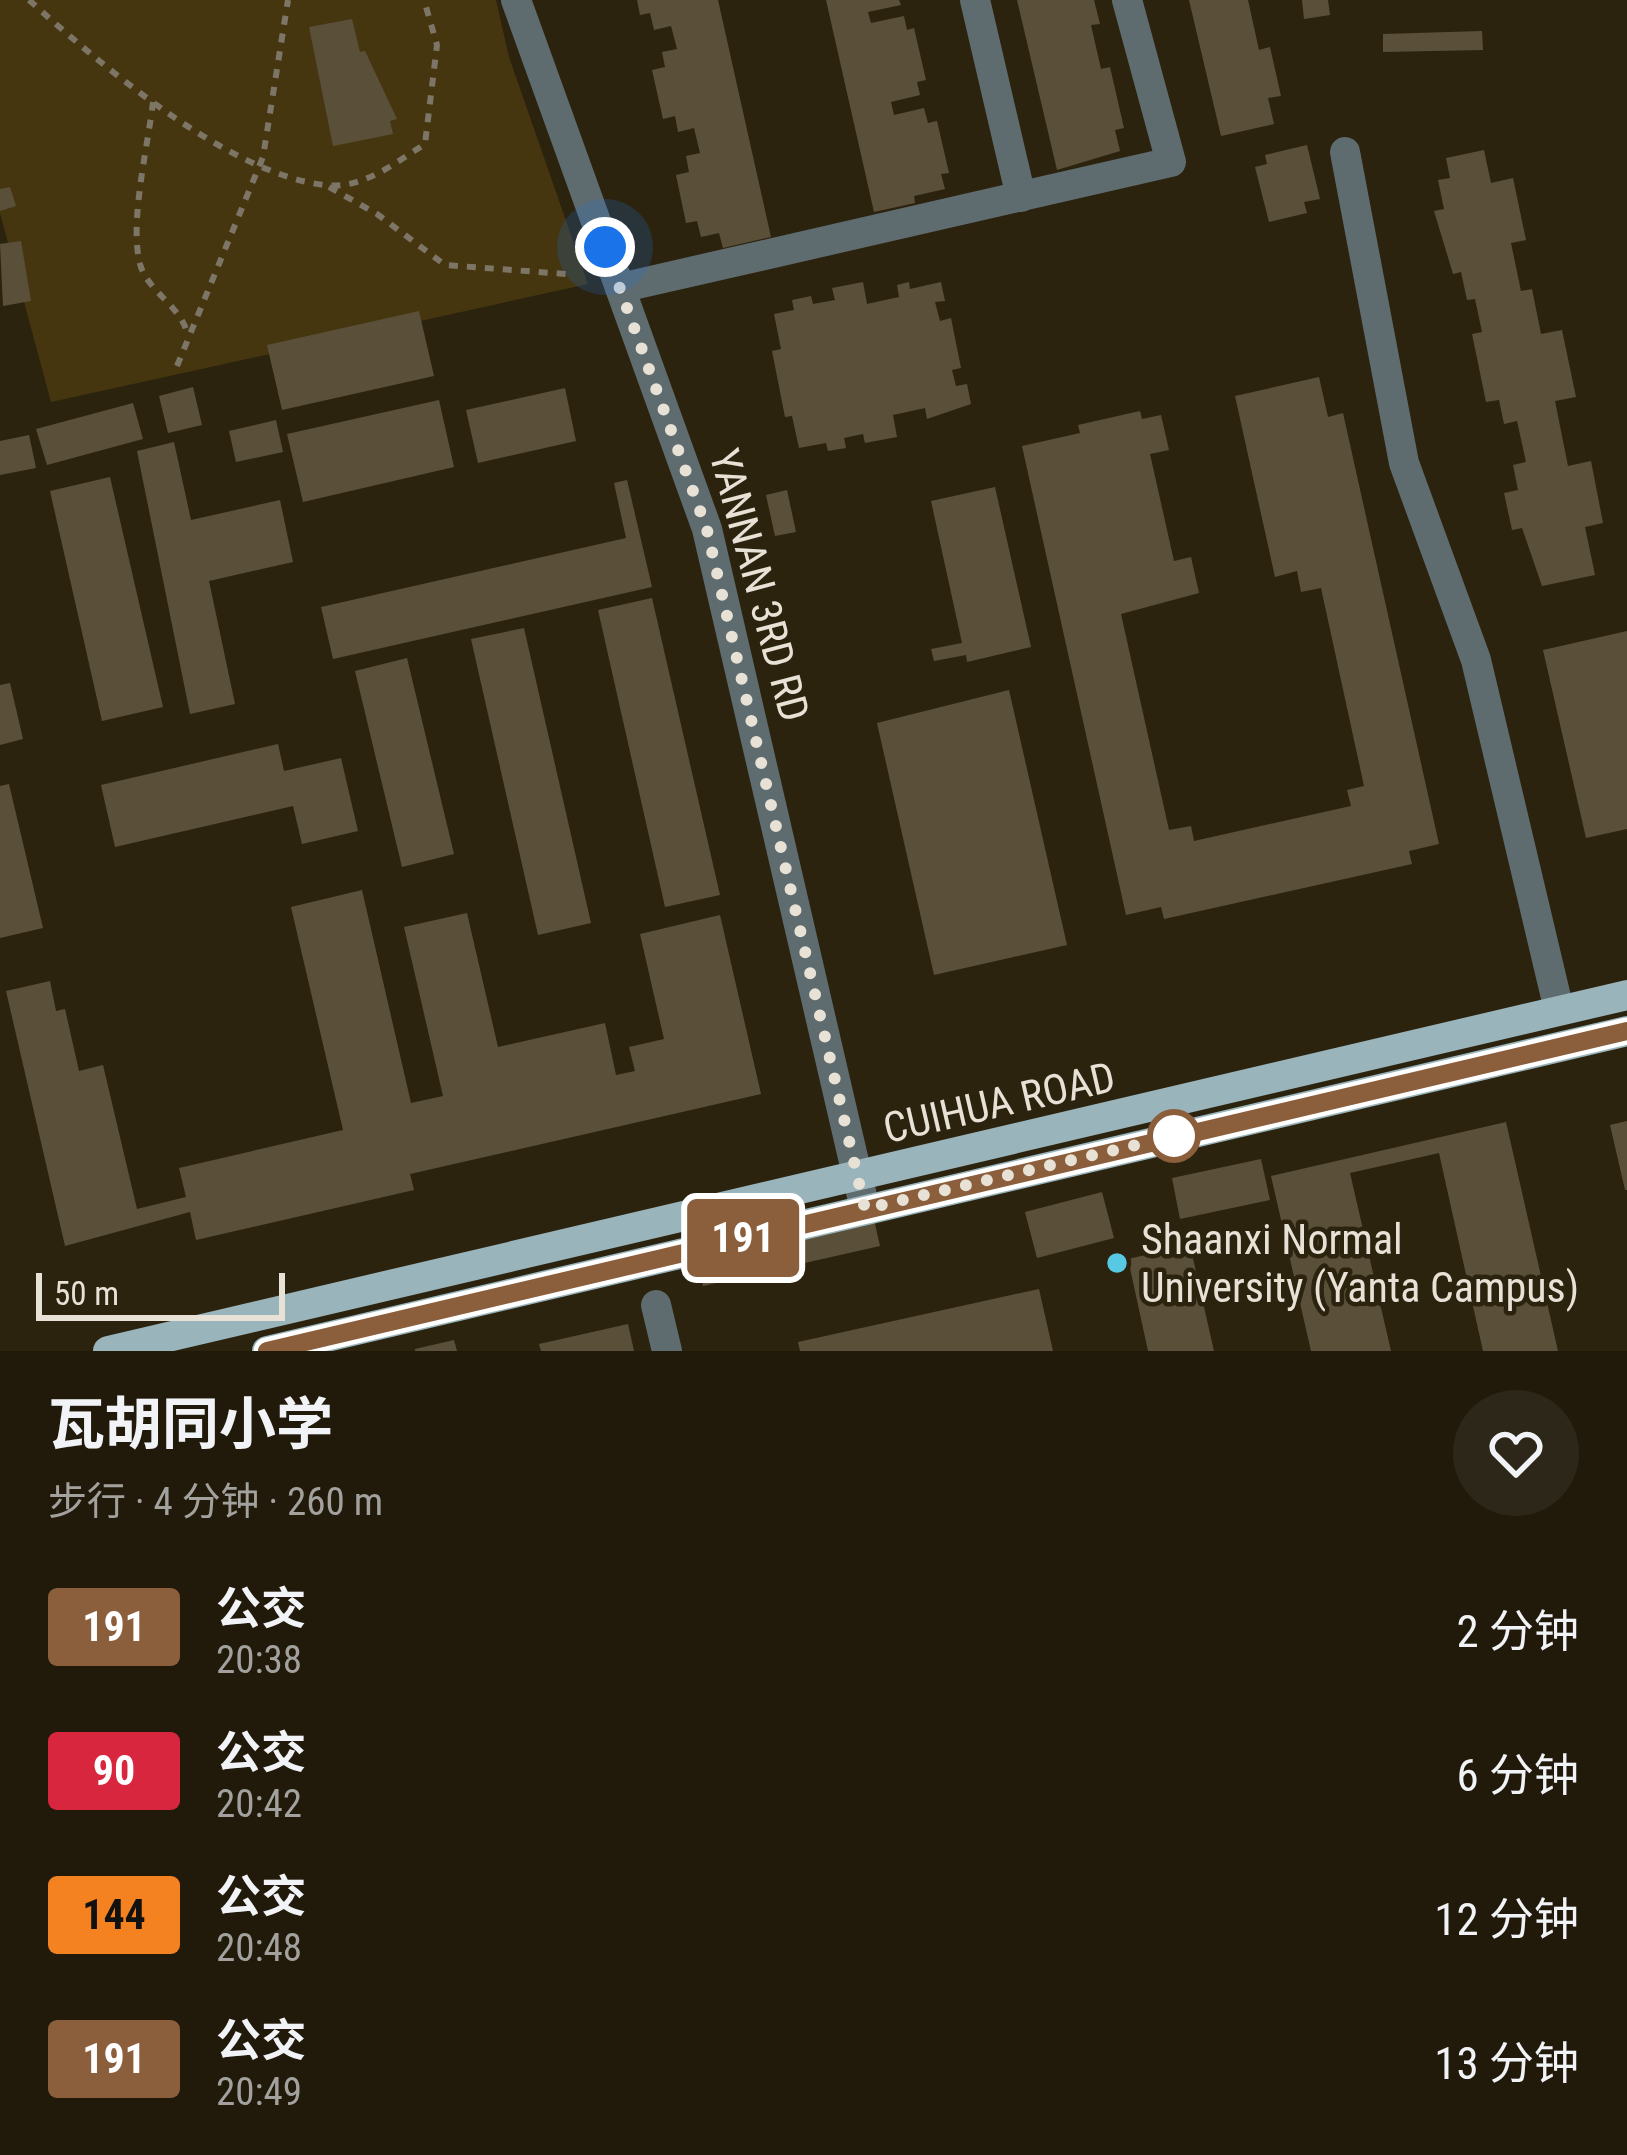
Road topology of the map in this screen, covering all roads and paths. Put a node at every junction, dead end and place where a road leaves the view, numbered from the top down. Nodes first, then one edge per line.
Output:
1 (29, 0) edge
2 (287, 0) edge
3 (424, 0) edge
4 (516, 0) edge
5 (975, 0) edge
6 (1127, 0) edge
7 (152, 102) junction
8 (1345, 152) dead end
9 (261, 164) junction
10 (326, 186) junction
11 (1021, 196) junction
12 (566, 274) dead end
13 (620, 288) junction
14 (188, 336) junction
15 (177, 366) dead end
16 (1627, 995) edge
17 (1559, 1010) junction
18 (1627, 1031) edge
19 (862, 1193) junction
20 (656, 1305) dead end
21 (109, 1351) edge
22 (267, 1351) edge
23 (667, 1351) edge

1 - 7 path
2 - 9 path
3 - 10 path
4 - 13 street, YANNAN 3RD RD
5 - 11 street
6 - 11 street
7 - 9 path
7 - 14 path
8 - 17 street
9 - 10 path
9 - 14 path
10 - 12 path
11 - 13 street
13 - 19 street, YANNAN 3RD RD
14 - 15 path
16 - 17 main road, CUIHUA ROAD
17 - 19 main road, CUIHUA ROAD
18 - 19 main road, CUIHUA ROAD
19 - 21 main road, CUIHUA ROAD
19 - 22 main road, CUIHUA ROAD
20 - 23 street

